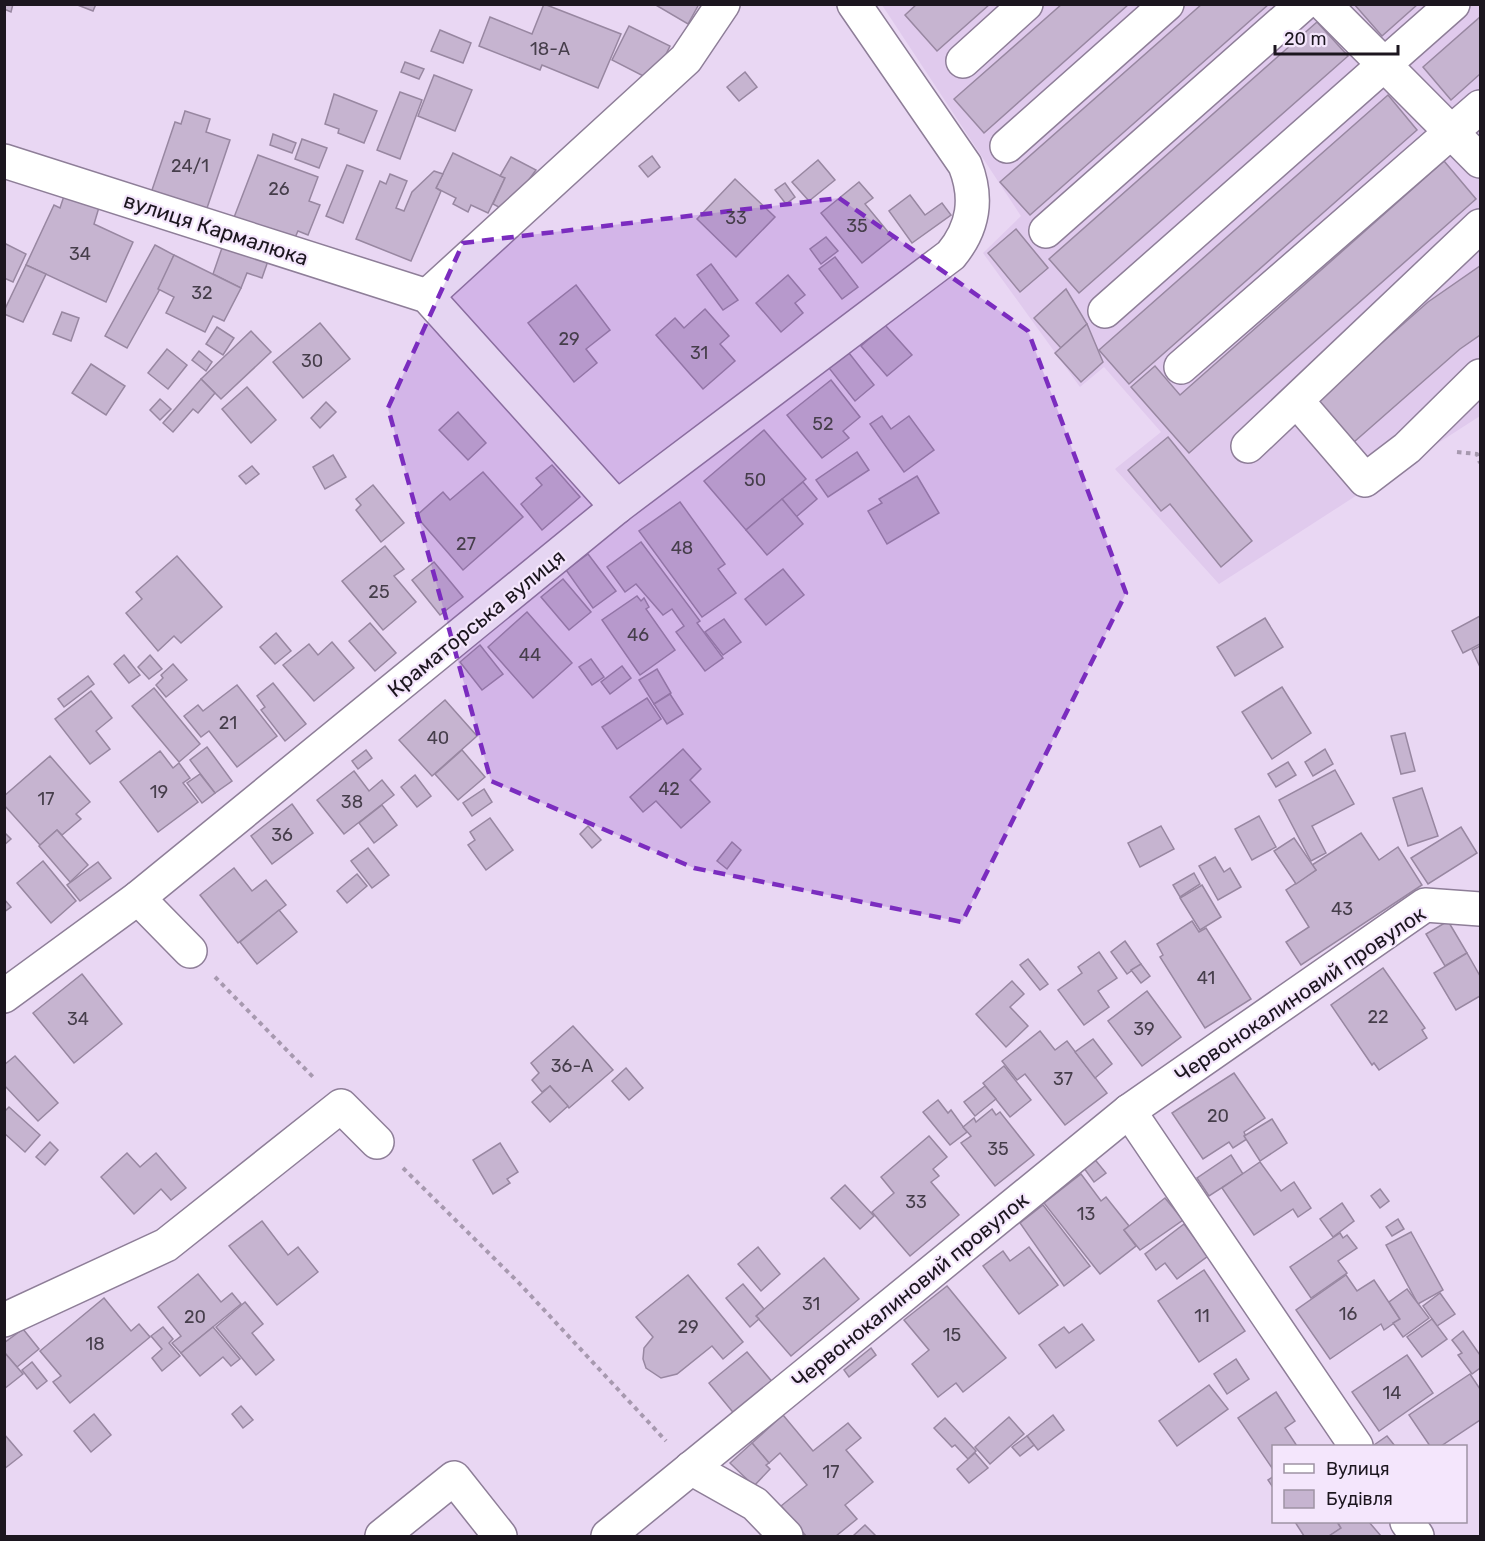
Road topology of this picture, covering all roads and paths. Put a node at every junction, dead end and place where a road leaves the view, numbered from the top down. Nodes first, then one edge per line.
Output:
1 (723, 4) edge
2 (854, 4) edge
3 (1026, 4) edge
4 (1167, 4) edge
5 (1303, 4) edge
6 (1324, 4) edge
7 (1453, 4) edge
8 (963, 61) dead end
9 (1384, 64) junction
10 (1480, 107) edge
11 (1453, 132) junction
12 (1007, 146) dead end
13 (4, 161) edge
14 (1480, 161) edge
15 (1480, 226) edge
16 (1046, 231) dead end
17 (427, 296) junction
18 (1105, 311) dead end
19 (1181, 367) dead end
20 (1480, 376) edge
21 (1297, 401) junction
22 (1248, 446) dead end
23 (617, 507) junction
24 (138, 898) junction
25 (1480, 909) edge
26 (190, 951) joint
27 (4, 996) edge
28 (341, 1106) junction
29 (1129, 1111) junction
30 (377, 1142) joint
31 (4, 1320) edge
32 (1355, 1445) edge
33 (691, 1468) junction
34 (1408, 1523) edge
35 (382, 1536) edge
36 (500, 1536) edge
37 (608, 1536) edge
38 (786, 1536) edge
39 (1417, 1536) edge

1 - 17 street
2 - 23 street, Краматорська вулиця
3 - 8 street
4 - 12 street
5 - 16 street
6 - 9 street
7 - 9 street
9 - 11 street
9 - 18 street
10 - 11 street
11 - 14 street
11 - 19 street
13 - 17 street, вулиця Кармалюка
15 - 21 street
17 - 23 street
20 - 21 street
21 - 22 street
23 - 24 street, Краматорська вулиця
24 - 26 street
24 - 27 street, Краматорська вулиця
25 - 29 street, Червонокалиновий провулок
26 - 28 path
28 - 30 street
28 - 31 street
29 - 32 street
29 - 33 street, Червонокалиновий провулок
30 - 33 path
33 - 37 street, Червонокалиновий провулок
33 - 38 street
34 - 39 street
35 - 36 street

